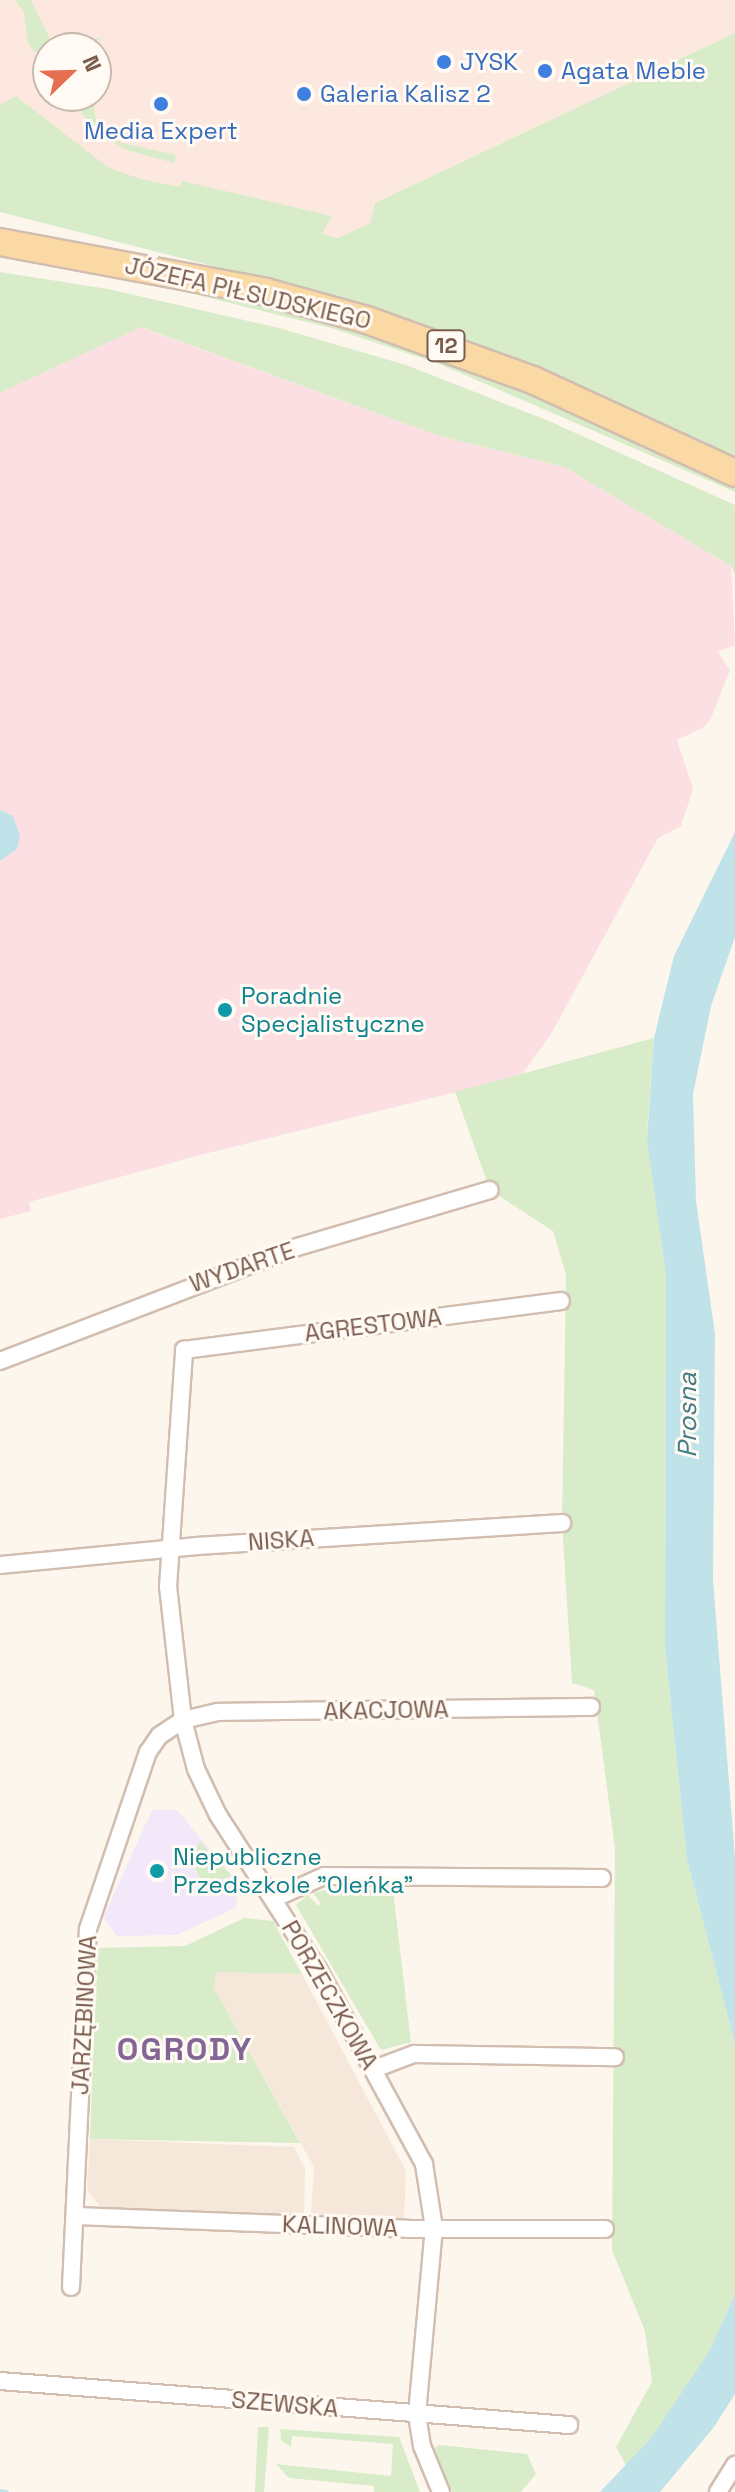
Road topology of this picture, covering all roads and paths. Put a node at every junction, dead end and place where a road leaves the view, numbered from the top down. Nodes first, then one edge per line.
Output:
1 (0, 228) edge
2 (0, 242) edge
3 (67, 252) junction
4 (735, 473) edge
5 (490, 1190) dead end
6 (561, 1301) dead end
7 (184, 1350) joint
8 (0, 1361) edge
9 (562, 1523) dead end
10 (168, 1550) junction
11 (0, 1565) edge
12 (591, 1707) dead end
13 (183, 1720) junction
14 (602, 1878) dead end
15 (273, 1899) junction
16 (615, 2057) dead end
17 (374, 2069) junction
18 (76, 2216) junction
19 (434, 2228) junction
20 (605, 2229) dead end
21 (71, 2287) dead end
22 (0, 2381) edge
23 (417, 2414) junction
24 (569, 2425) dead end
25 (735, 2465) edge
26 (441, 2492) edge
27 (718, 2492) edge

1 - 3 main road, JÓZEFA PIŁSUDSKIEGO / 12
2 - 3 main road, JÓZEFA PIŁSUDSKIEGO / 12
3 - 4 main road, JÓZEFA PIŁSUDSKIEGO / 12
5 - 8 street, WYDARTE
6 - 7 street, AGRESTOWA
7 - 10 street, PORZECZKOWA
9 - 10 street, NISKA
10 - 11 street, NISKA
10 - 13 street, PORZECZKOWA
12 - 13 street, AKACJOWA
13 - 15 street, PORZECZKOWA
13 - 18 street, JARZĘBINOWA
14 - 15 street
15 - 17 street, PORZECZKOWA
16 - 17 street
17 - 19 street, PORZECZKOWA
18 - 19 street, KALINOWA
18 - 21 street, JARZĘBINOWA
19 - 20 street, KALINOWA
19 - 23 street, PORZECZKOWA
22 - 23 street, SZEWSKA
23 - 24 street, SZEWSKA
23 - 26 street, PORZECZKOWA
25 - 27 street

